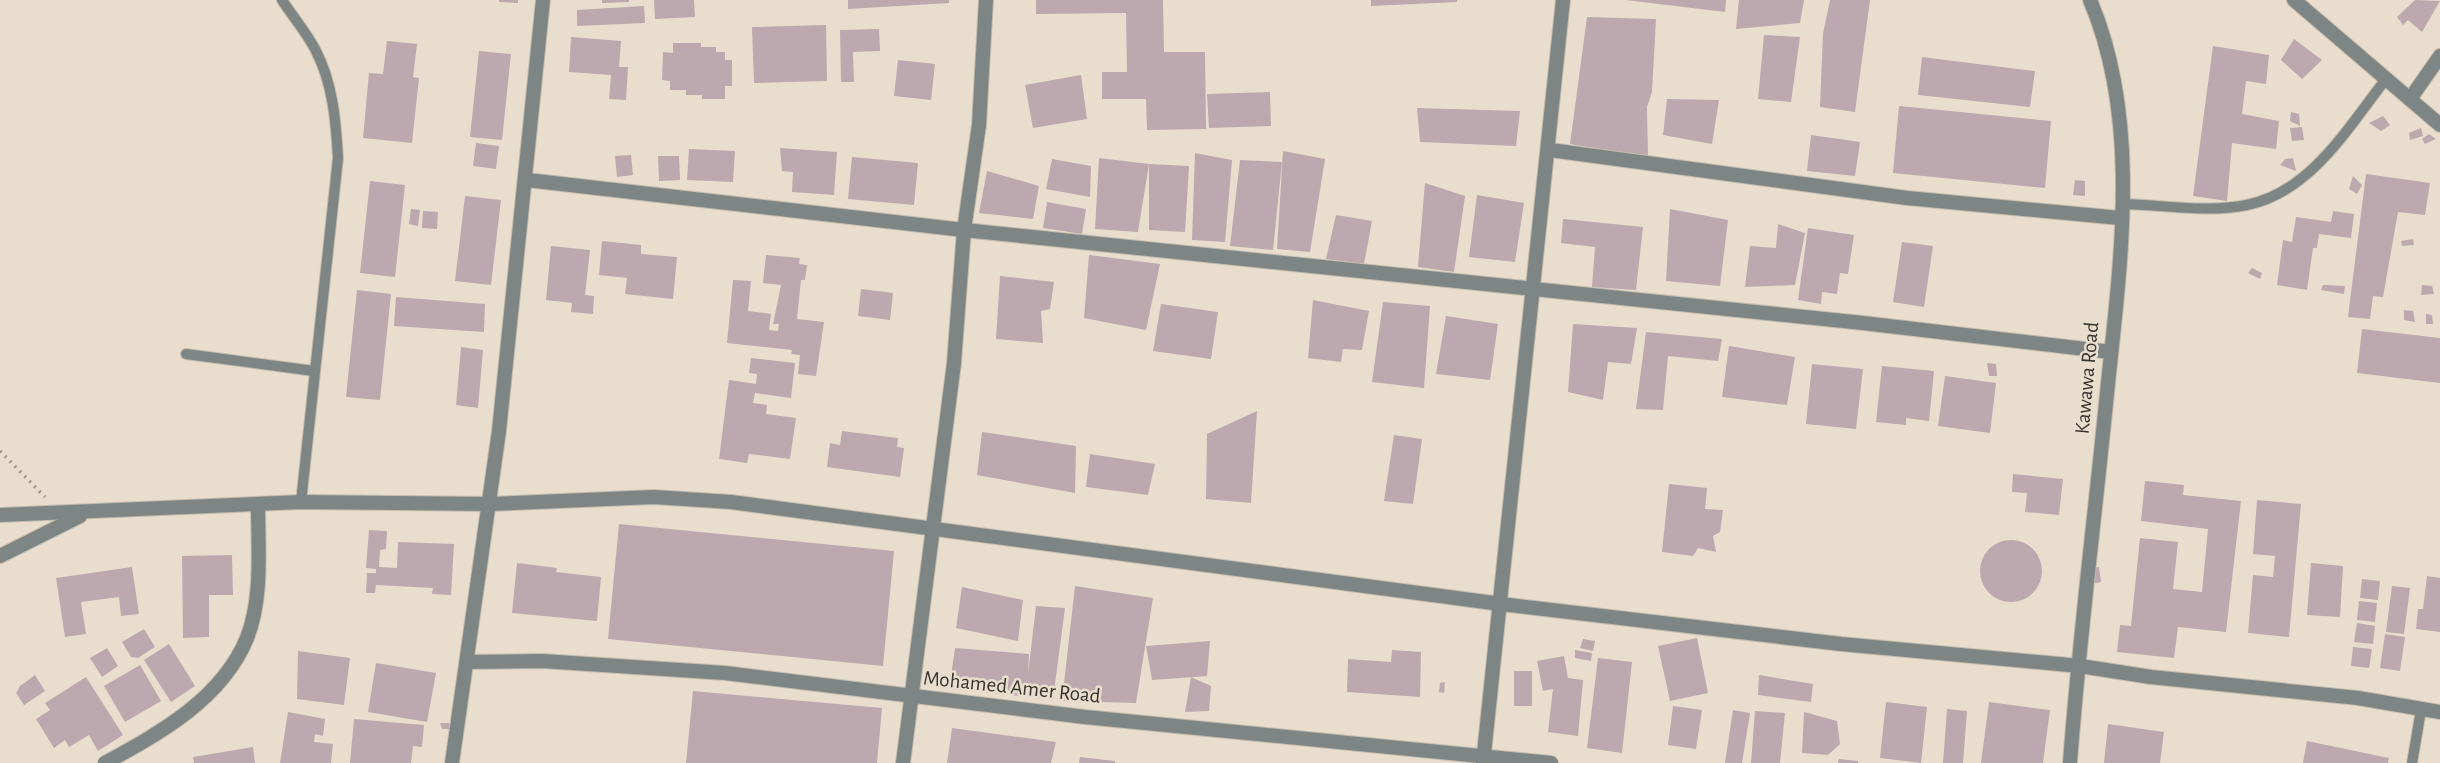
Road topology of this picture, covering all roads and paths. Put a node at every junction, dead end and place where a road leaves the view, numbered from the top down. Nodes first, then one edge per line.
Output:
1 (282, 0) edge
2 (543, 0) edge
3 (986, 0) edge
4 (1563, 0) edge
5 (2090, 0) edge
6 (2294, 0) edge
7 (2440, 56) edge
8 (2386, 79) junction
9 (2410, 99) junction
10 (2440, 125) edge
11 (1550, 150) junction
12 (527, 180) junction
13 (2122, 211) junction
14 (964, 230) junction
15 (1532, 289) junction
16 (2111, 352) junction
17 (186, 354) dead end
18 (314, 371) junction
19 (0, 452) edge
20 (301, 502) junction
21 (258, 504) junction
22 (490, 504) junction
23 (85, 513) junction
24 (61, 514) junction
25 (0, 515) edge
26 (931, 528) junction
27 (0, 556) edge
28 (1501, 604) junction
29 (467, 662) junction
30 (2080, 666) junction
31 (910, 697) junction
32 (2421, 710) junction
33 (2440, 712) edge
34 (1483, 759) edge
35 (105, 763) edge
36 (452, 763) edge
37 (903, 763) edge
38 (1551, 763) edge
39 (2070, 763) edge
40 (2412, 763) edge

1 - 18 lane
2 - 12 street
3 - 14 street
4 - 11 street
5 - 13 street, Kawawa Road
6 - 8 street
7 - 9 street
8 - 9 street
8 - 13 lane
9 - 10 street
11 - 13 street
11 - 15 street
12 - 14 street
12 - 22 street
13 - 16 street, Kawawa Road
14 - 15 street
14 - 26 street
15 - 16 street
15 - 28 street
16 - 30 street, Kawawa Road
17 - 18 lane
18 - 20 lane
19 - 24 path
20 - 21 street
20 - 22 street
21 - 23 street
21 - 35 street
22 - 26 street
22 - 29 street
23 - 24 street
23 - 27 street
24 - 25 street
26 - 28 street
26 - 31 street
28 - 30 street
28 - 34 street
29 - 31 street, Mohamed Amer Road
29 - 36 street
30 - 32 street
30 - 39 street, Kawawa Road
31 - 34 street, Mohamed Amer Road
31 - 37 street
32 - 33 street
32 - 40 lane
34 - 38 street, Mohamed Amer Road

